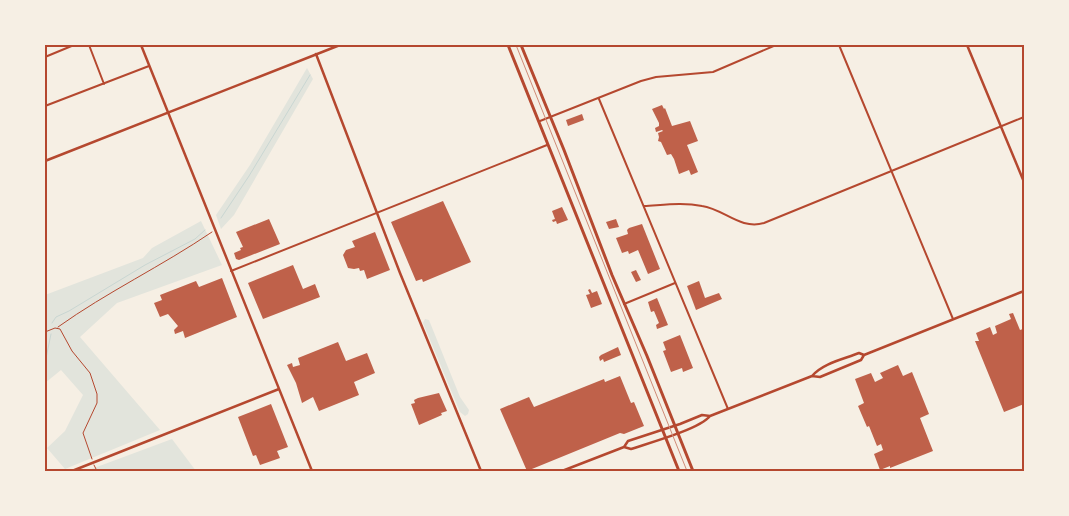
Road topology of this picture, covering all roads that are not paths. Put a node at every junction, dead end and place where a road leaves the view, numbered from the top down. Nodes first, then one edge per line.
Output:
1 (74, 45) edge
2 (88, 45) edge
3 (141, 45) edge
4 (340, 45) edge
5 (508, 45) edge
6 (521, 45) edge
7 (776, 45) edge
8 (839, 45) edge
9 (967, 45) edge
10 (316, 54) junction
11 (45, 56) edge
12 (149, 66) junction
13 (104, 84) junction
14 (600, 99) junction
15 (45, 106) edge
16 (169, 112) junction
17 (1024, 117) edge
18 (551, 118) junction
19 (538, 122) junction
20 (1000, 126) junction
21 (548, 145) junction
22 (45, 161) edge
23 (892, 171) junction
24 (1024, 182) edge
25 (644, 206) junction
26 (377, 214) junction
27 (231, 271) junction
28 (675, 283) junction
29 (1024, 291) edge
30 (624, 304) junction
31 (953, 319) junction
32 (864, 355) junction
33 (812, 376) junction
34 (279, 390) junction
35 (728, 409) junction
36 (710, 416) junction
37 (674, 426) junction
38 (662, 430) junction
39 (677, 433) junction
40 (665, 437) junction
41 (624, 447) junction
42 (72, 471) edge
43 (312, 471) edge
44 (481, 471) edge
45 (562, 471) edge
46 (679, 471) edge
47 (693, 471) edge

1 - 11 street
2 - 13 street
3 - 12 street
4 - 10 street
5 - 19 main road
6 - 18 main road
7 - 14 street
8 - 23 street
9 - 20 street
10 - 16 street
10 - 26 street
12 - 13 street
12 - 16 street
13 - 15 street
14 - 18 street
14 - 25 street
16 - 22 street
16 - 27 street
17 - 20 street
18 - 19 street
18 - 30 main road
19 - 21 main road
20 - 23 street
20 - 24 street
21 - 26 street
21 - 38 main road
23 - 25 street
23 - 31 street
25 - 28 street
26 - 27 street
26 - 44 street
27 - 34 street
28 - 30 street
28 - 35 street
29 - 31 street
30 - 37 main road
31 - 32 street
32 - 33 street
32 - 33 street
33 - 35 street
34 - 42 street
34 - 43 street
35 - 36 street
36 - 37 street
36 - 39 street
37 - 38 street
37 - 39 main road
38 - 40 main road
38 - 41 street
39 - 40 street
39 - 47 main road
40 - 41 street
40 - 46 main road
41 - 45 street

